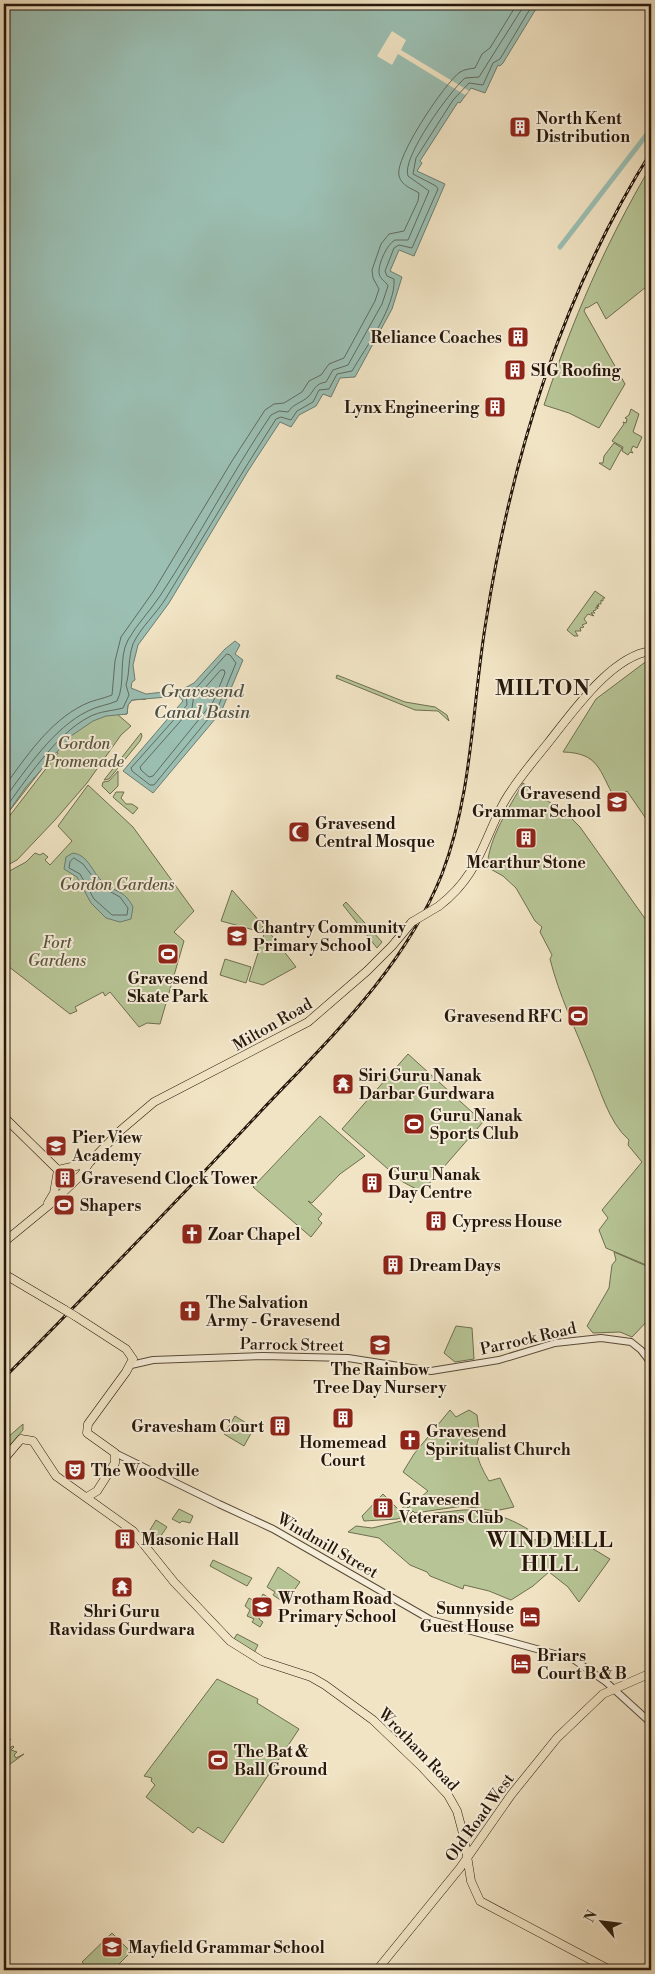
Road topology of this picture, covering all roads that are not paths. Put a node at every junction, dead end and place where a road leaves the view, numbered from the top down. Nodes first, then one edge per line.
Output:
1 (651, 650) edge
2 (4, 1117) edge
3 (89, 1163) junction
4 (58, 1170) junction
5 (46, 1206) junction
6 (4, 1242) edge
7 (4, 1274) edge
8 (132, 1361) junction
9 (651, 1364) edge
10 (430, 1371) joint
11 (116, 1453) junction
12 (4, 1459) edge
13 (97, 1490) junction
14 (87, 1497) junction
15 (102, 1509) junction
16 (651, 1673) edge
17 (614, 1689) junction
18 (651, 1724) edge
19 (464, 1837) junction
20 (477, 1844) junction
21 (468, 1857) junction
22 (457, 1872) junction
23 (471, 1881) junction
24 (377, 1970) edge
25 (610, 1970) edge

1 - 3 main road, Milton Road, bridge
2 - 4 main road
3 - 4 main road
3 - 5 main road, Milton Road
4 - 5 main road
5 - 6 main road, Milton Road
7 - 8 main road, bridge
8 - 10 street, Parrock Street
8 - 11 main road, Windmill Street
9 - 10 street, Parrock Road
11 - 13 main road
11 - 17 street, Windmill Street
12 - 14 main road, Wrotham Road
13 - 14 main road
13 - 15 main road
14 - 15 main road, Wrotham Road
15 - 19 main road, Wrotham Road
16 - 17 main road, Old Road West
17 - 18 street, Windmill Street
17 - 20 main road, Old Road West
19 - 20 main road
19 - 21 main road, Wrotham Road
20 - 21 main road, Old Road West
21 - 22 main road, Old Road West
21 - 23 main road, Wrotham Road
22 - 23 main road
22 - 24 main road, Old Road West
23 - 25 main road, Wrotham Road

